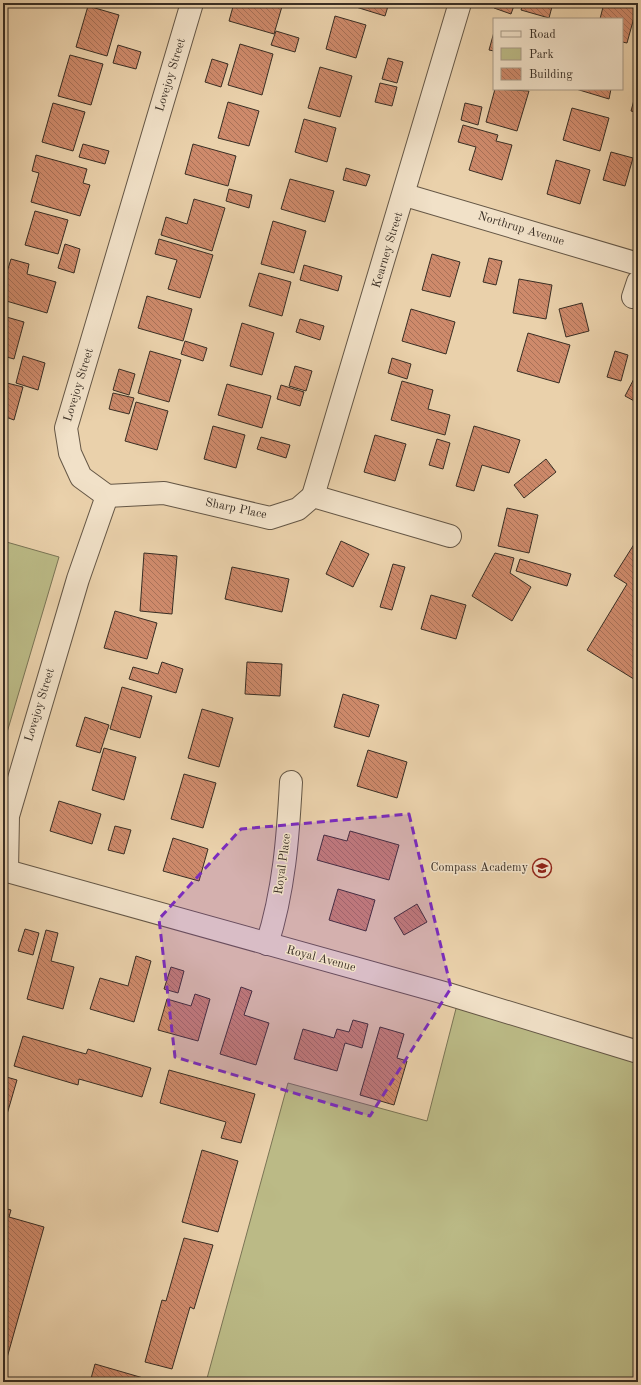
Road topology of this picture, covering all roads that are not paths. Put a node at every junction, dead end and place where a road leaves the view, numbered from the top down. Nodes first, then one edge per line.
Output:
1 (192, 3) edge
2 (460, 3) edge
3 (405, 195) junction
4 (638, 264) edge
5 (107, 496) junction
6 (313, 496) junction
7 (450, 536) dead end
8 (291, 782) dead end
9 (5, 872) edge
10 (267, 944) junction
11 (638, 1052) edge

1 - 5 street, Lovejoy Street
2 - 3 street, Kearney Street
3 - 4 street, Northrup Avenue
3 - 6 street, Kearney Street
5 - 6 street, Sharp Place
5 - 9 street, Lovejoy Street
6 - 7 street
8 - 10 street, Royal Place
9 - 10 street, Royal Avenue
10 - 11 street, Royal Avenue

